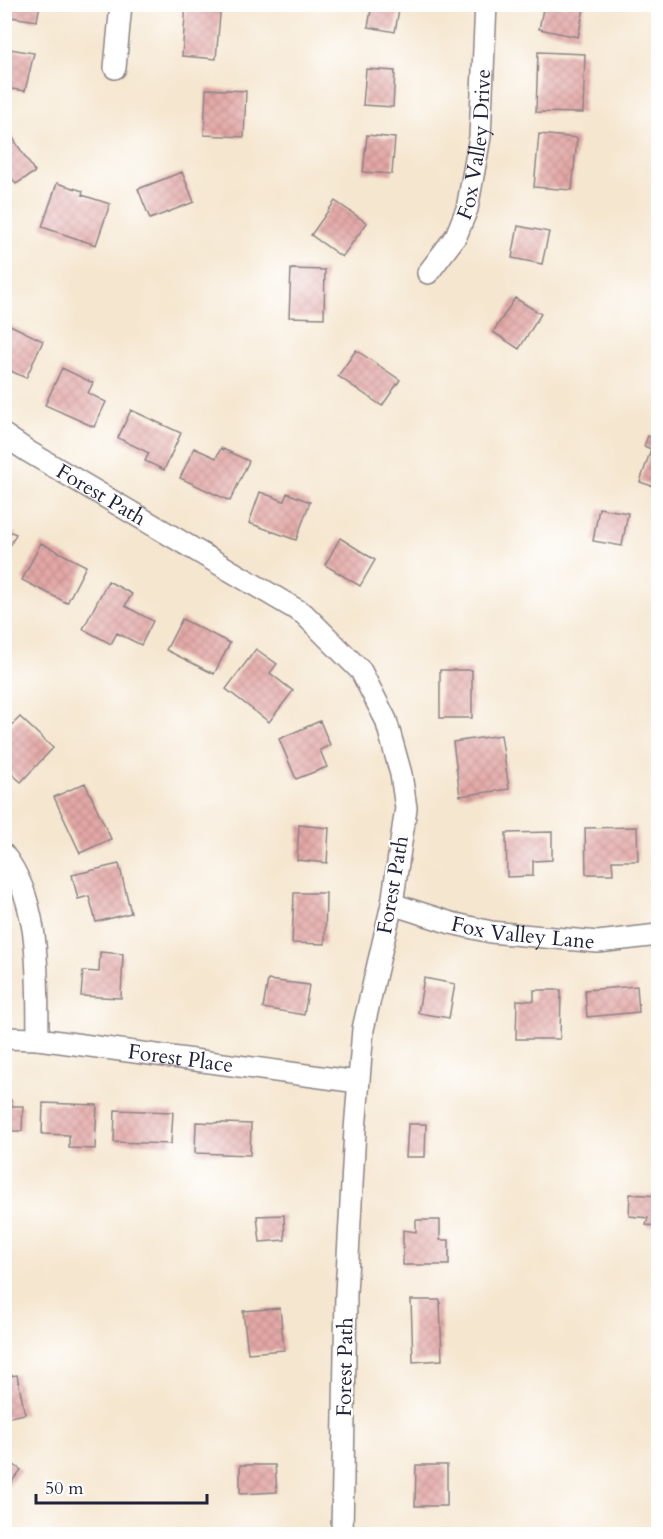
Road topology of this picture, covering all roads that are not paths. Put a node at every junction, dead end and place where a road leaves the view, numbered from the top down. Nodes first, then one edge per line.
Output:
1 (121, 4) edge
2 (486, 4) edge
3 (115, 68) dead end
4 (428, 273) dead end
5 (4, 435) edge
6 (4, 855) edge
7 (392, 903) junction
8 (658, 934) edge
9 (4, 1038) edge
10 (38, 1039) junction
11 (358, 1082) junction
12 (342, 1534) edge

1 - 3 street
2 - 4 street, Fox Valley Drive
5 - 7 street, Forest Path
6 - 10 street
7 - 8 street, Fox Valley Lane
7 - 11 street, Forest Path
9 - 10 street, Forest Place
10 - 11 street, Forest Place
11 - 12 street, Forest Path

